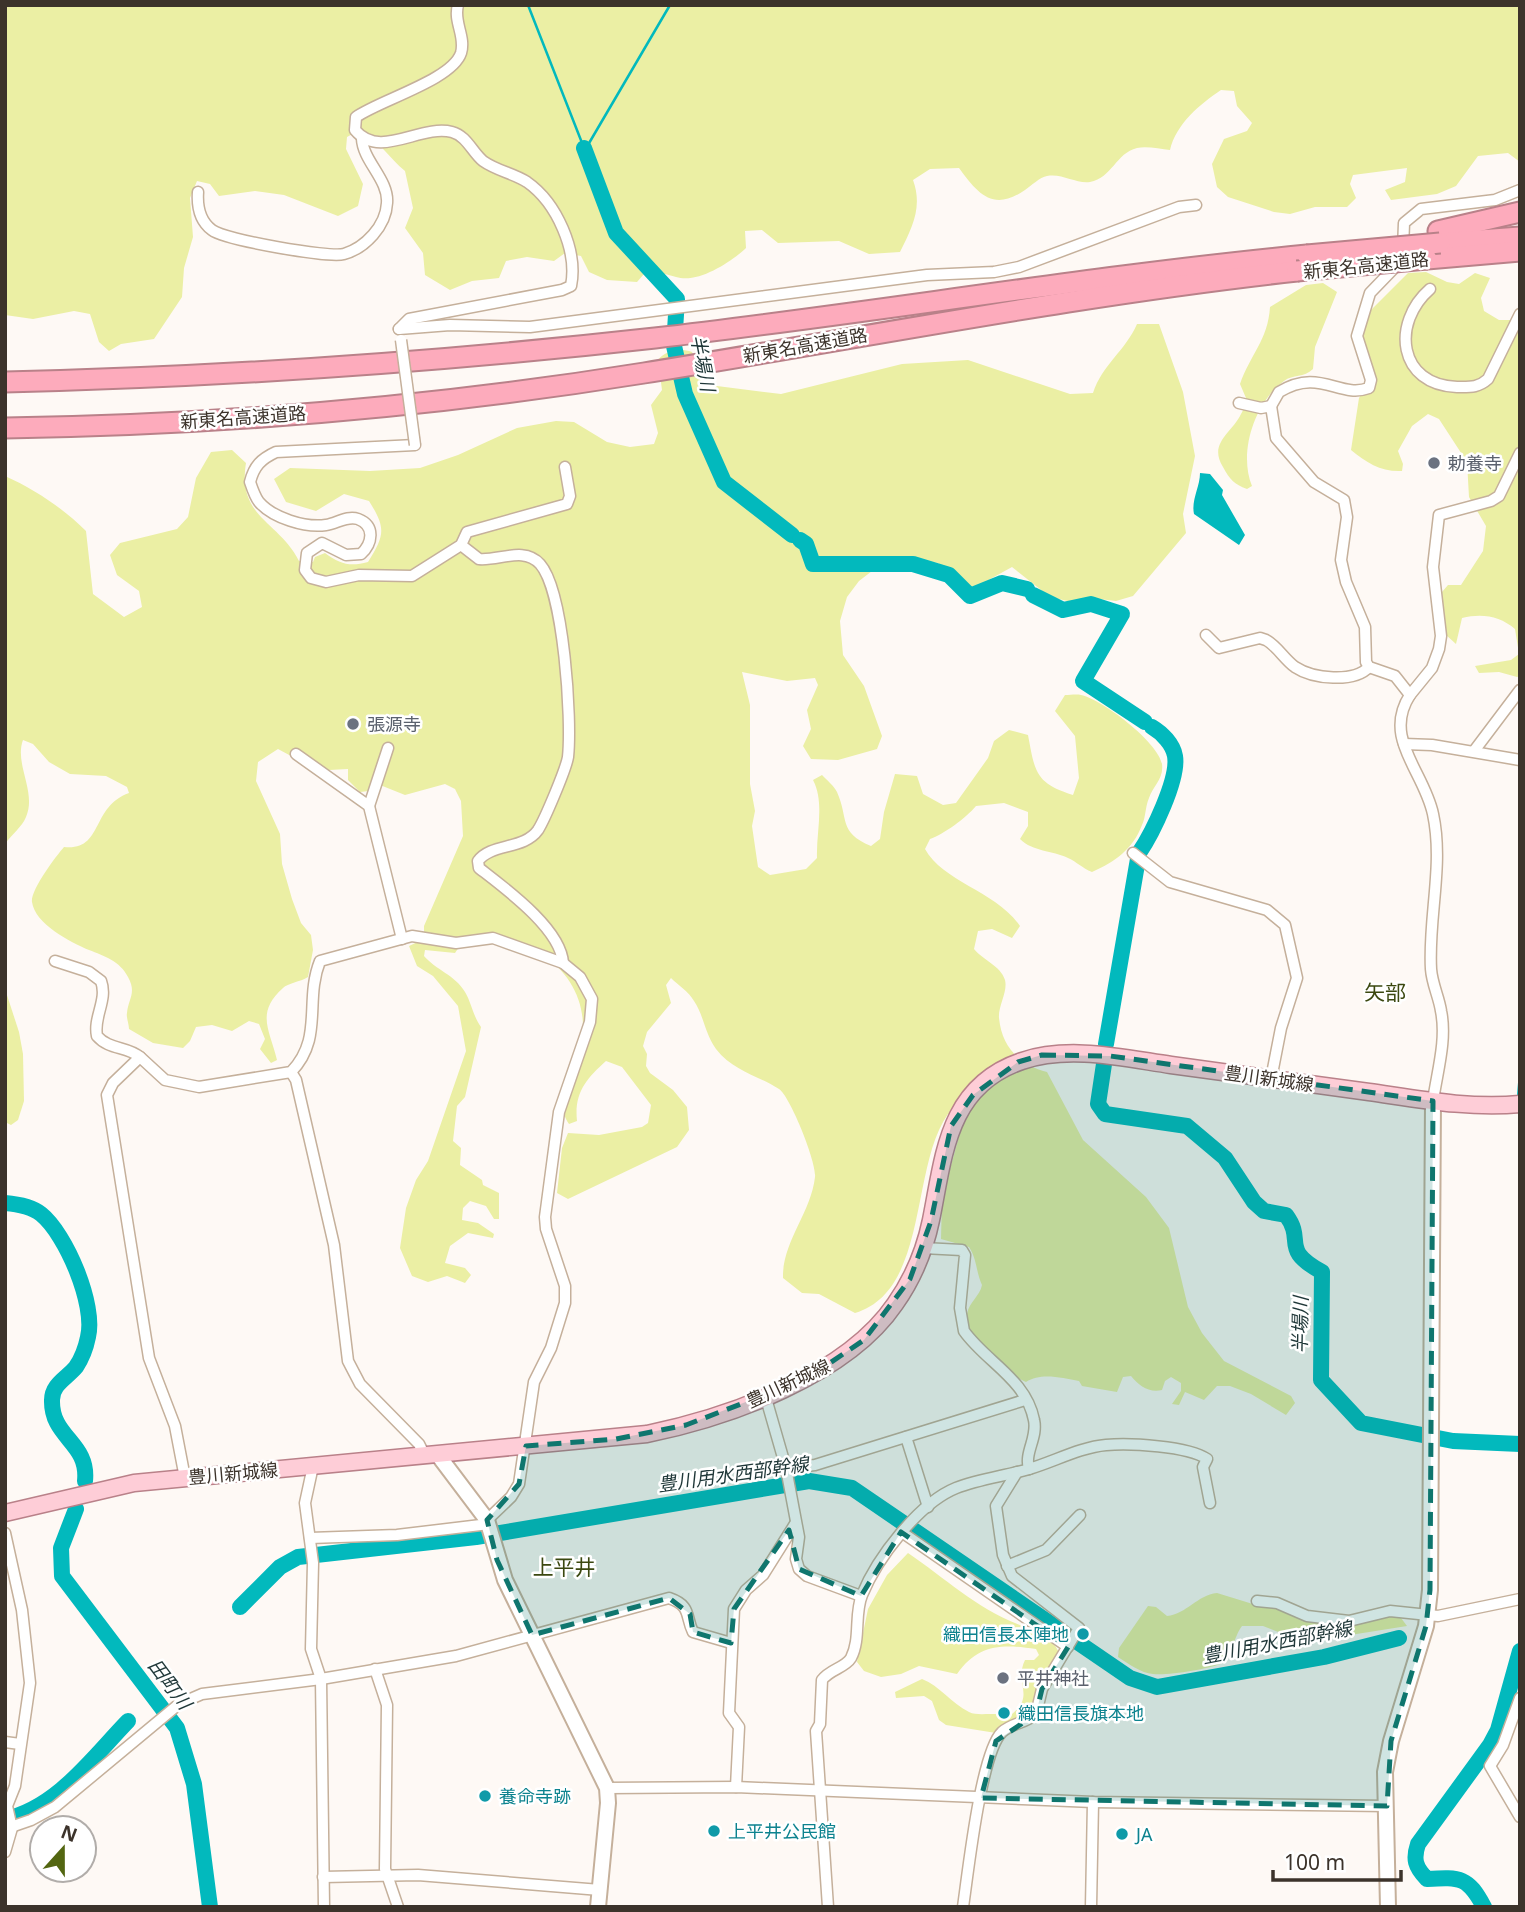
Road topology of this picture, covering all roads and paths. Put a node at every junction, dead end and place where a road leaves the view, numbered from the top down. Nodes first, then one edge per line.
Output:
1 (458, 5) edge
2 (362, 139) junction
3 (1520, 190) edge
4 (198, 192) dead end
5 (1196, 205) dead end
6 (1520, 212) edge
7 (1439, 237) junction
8 (1520, 237) edge
9 (1520, 251) edge
10 (1304, 259) junction
11 (1430, 289) dead end
12 (1520, 314) edge
13 (400, 334) junction
14 (5, 382) edge
15 (1239, 403) dead end
16 (1271, 406) junction
17 (5, 428) edge
18 (1520, 453) edge
19 (565, 467) dead end
20 (461, 545) junction
21 (1206, 635) dead end
22 (1369, 667) junction
23 (1520, 690) edge
24 (1410, 695) junction
25 (1404, 744) junction
26 (388, 748) dead end
27 (1474, 751) junction
28 (296, 754) dead end
29 (1520, 760) edge
30 (369, 806) junction
31 (1133, 853) dead end
32 (402, 939) junction
33 (55, 961) dead end
34 (564, 964) junction
35 (140, 1057) junction
36 (291, 1072) junction
37 (1271, 1079) junction
38 (1433, 1101) junction
39 (1520, 1104) edge
40 (923, 1248) junction
41 (765, 1395) junction
42 (1025, 1400) junction
43 (906, 1437) junction
44 (526, 1447) junction
45 (431, 1456) junction
46 (313, 1466) junction
47 (1029, 1469) junction
48 (786, 1472) junction
49 (1017, 1472) junction
50 (185, 1478) junction
51 (1210, 1503) dead end
52 (928, 1507) junction
53 (5, 1513) edge
54 (1080, 1515) dead end
55 (795, 1524) junction
56 (490, 1527) junction
57 (904, 1532) junction
58 (5, 1533) edge
59 (311, 1541) junction
60 (1007, 1566) junction
61 (862, 1596) junction
62 (1520, 1599) edge
63 (1256, 1601) dead end
64 (1427, 1616) junction
65 (532, 1635) junction
66 (731, 1643) junction
67 (1069, 1645) junction
68 (375, 1669) junction
69 (321, 1679) junction
70 (1520, 1698) edge
71 (5, 1742) edge
72 (20, 1744) junction
73 (736, 1787) junction
74 (607, 1788) junction
75 (819, 1790) junction
76 (981, 1798) junction
77 (1094, 1802) junction
78 (1387, 1806) junction
79 (1520, 1817) edge
80 (9, 1827) edge
81 (5, 1852) edge
82 (386, 1876) junction
83 (323, 1877) junction
84 (600, 1890) junction
85 (324, 1907) edge
86 (398, 1907) edge
87 (598, 1907) edge
88 (828, 1907) edge
89 (963, 1907) edge
90 (1091, 1907) edge
91 (1388, 1907) edge

1 - 2 street
2 - 4 street
2 - 13 street
3 - 16 street
5 - 13 street
6 - 7 highway
7 - 8 highway, 新東名高速道路
7 - 10 highway
9 - 10 highway, 新東名高速道路, bridge
10 - 14 highway, 新東名高速道路
10 - 17 highway, 新東名高速道路
11 - 12 street
13 - 20 street, bridge
15 - 16 street
16 - 22 street
18 - 24 street
19 - 20 street
20 - 34 street
21 - 22 street
22 - 24 street
23 - 27 street
24 - 25 street
25 - 27 street
25 - 38 street
26 - 30 street
27 - 29 street
28 - 30 street
30 - 32 street
31 - 37 street
32 - 34 street
32 - 36 street
33 - 35 street
34 - 44 street
35 - 36 street
35 - 50 street
36 - 45 street
37 - 38 main road, 豊川新城線
37 - 40 main road, 豊川新城線
38 - 39 main road, 豊川新城線
38 - 64 street
40 - 41 main road, 豊川新城線
40 - 42 street
41 - 44 main road, 豊川新城線
41 - 48 street
42 - 43 street
42 - 47 street
43 - 48 street
43 - 52 street
44 - 45 main road, 豊川新城線
44 - 56 street
45 - 46 main road, 豊川新城線
45 - 56 street
46 - 50 main road, 豊川新城線
46 - 59 street
47 - 49 street
47 - 51 street
48 - 55 street
49 - 52 street
49 - 60 street
50 - 53 main road, 豊川新城線
52 - 57 street
54 - 60 street
55 - 61 street
55 - 66 street
56 - 59 street
56 - 65 street
57 - 61 street
57 - 67 street
58 - 72 street
59 - 69 street
60 - 67 street
61 - 75 street
62 - 64 street
63 - 64 street
64 - 78 street
65 - 66 street
65 - 68 street
65 - 74 street
66 - 73 street
67 - 76 street
68 - 69 street
68 - 82 street
69 - 80 street
69 - 83 street
70 - 79 street
71 - 72 street
72 - 80 street
73 - 74 street
73 - 75 street
74 - 84 street
75 - 76 street
75 - 88 street
76 - 77 street
76 - 89 street
77 - 78 street
77 - 90 street
78 - 91 street
80 - 81 street
82 - 83 street
82 - 84 street
82 - 86 street
83 - 85 street
84 - 87 street

